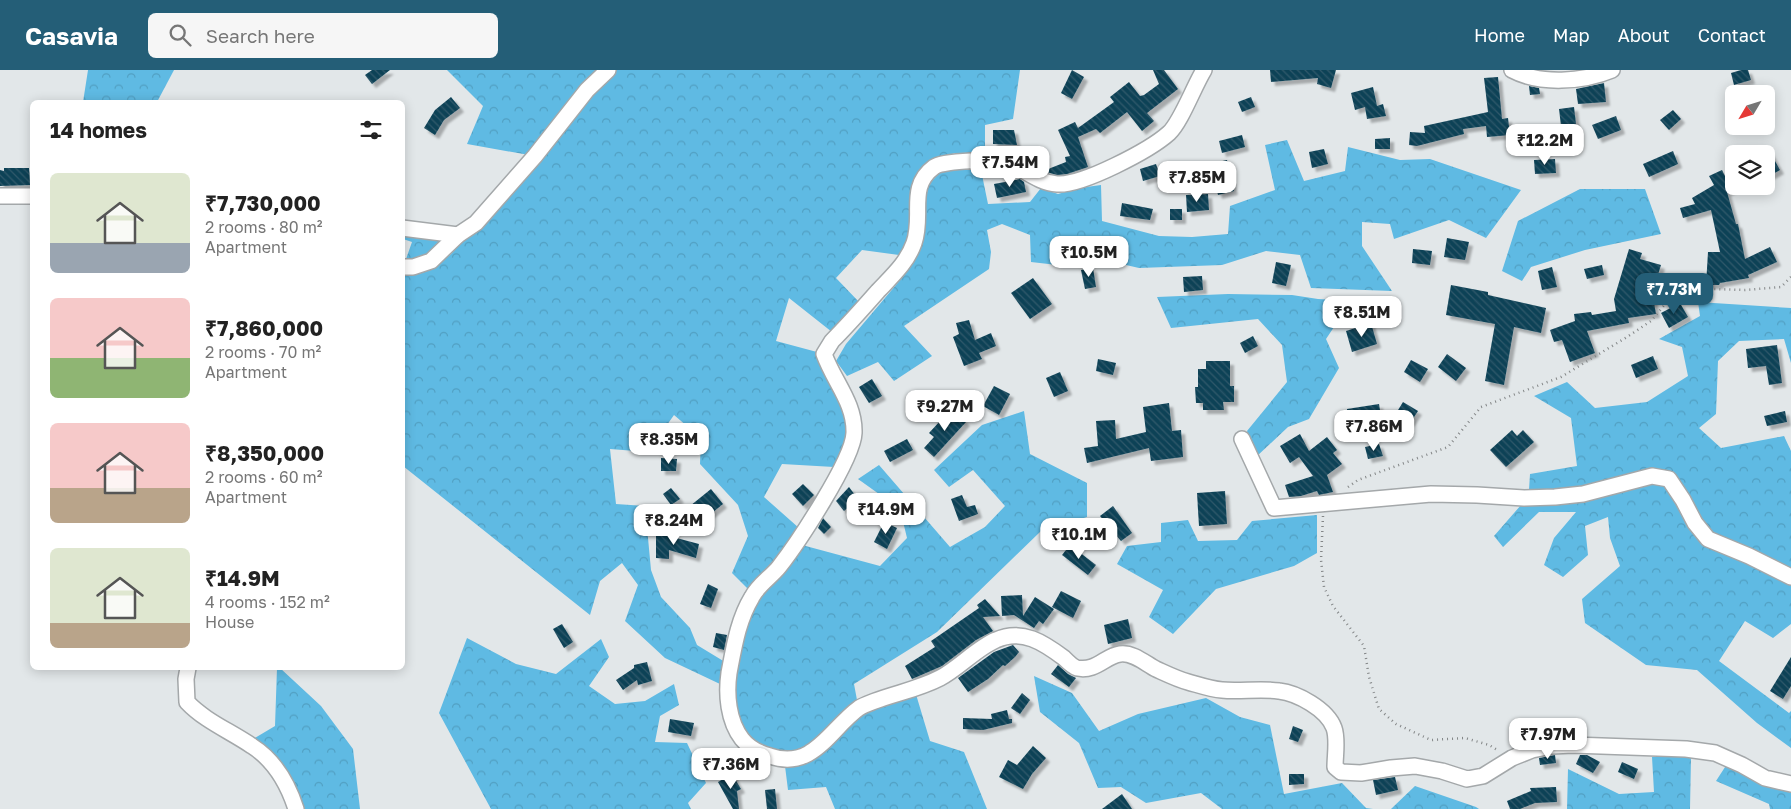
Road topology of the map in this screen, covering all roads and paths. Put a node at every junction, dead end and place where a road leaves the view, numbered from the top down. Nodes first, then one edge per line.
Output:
1 (608, 70) edge
2 (1204, 70) edge
3 (1512, 70) edge
4 (1612, 70) edge
5 (0, 196) edge
6 (30, 196) edge
7 (405, 228) edge
8 (458, 235) junction
9 (405, 268) edge
10 (1242, 439) dead end
11 (1791, 577) edge
12 (188, 670) edge
13 (1791, 784) edge
14 (296, 809) edge

1 - 8 street
2 - 13 street
3 - 4 street
5 - 6 street
7 - 8 street
8 - 9 street
10 - 11 street
12 - 14 street

